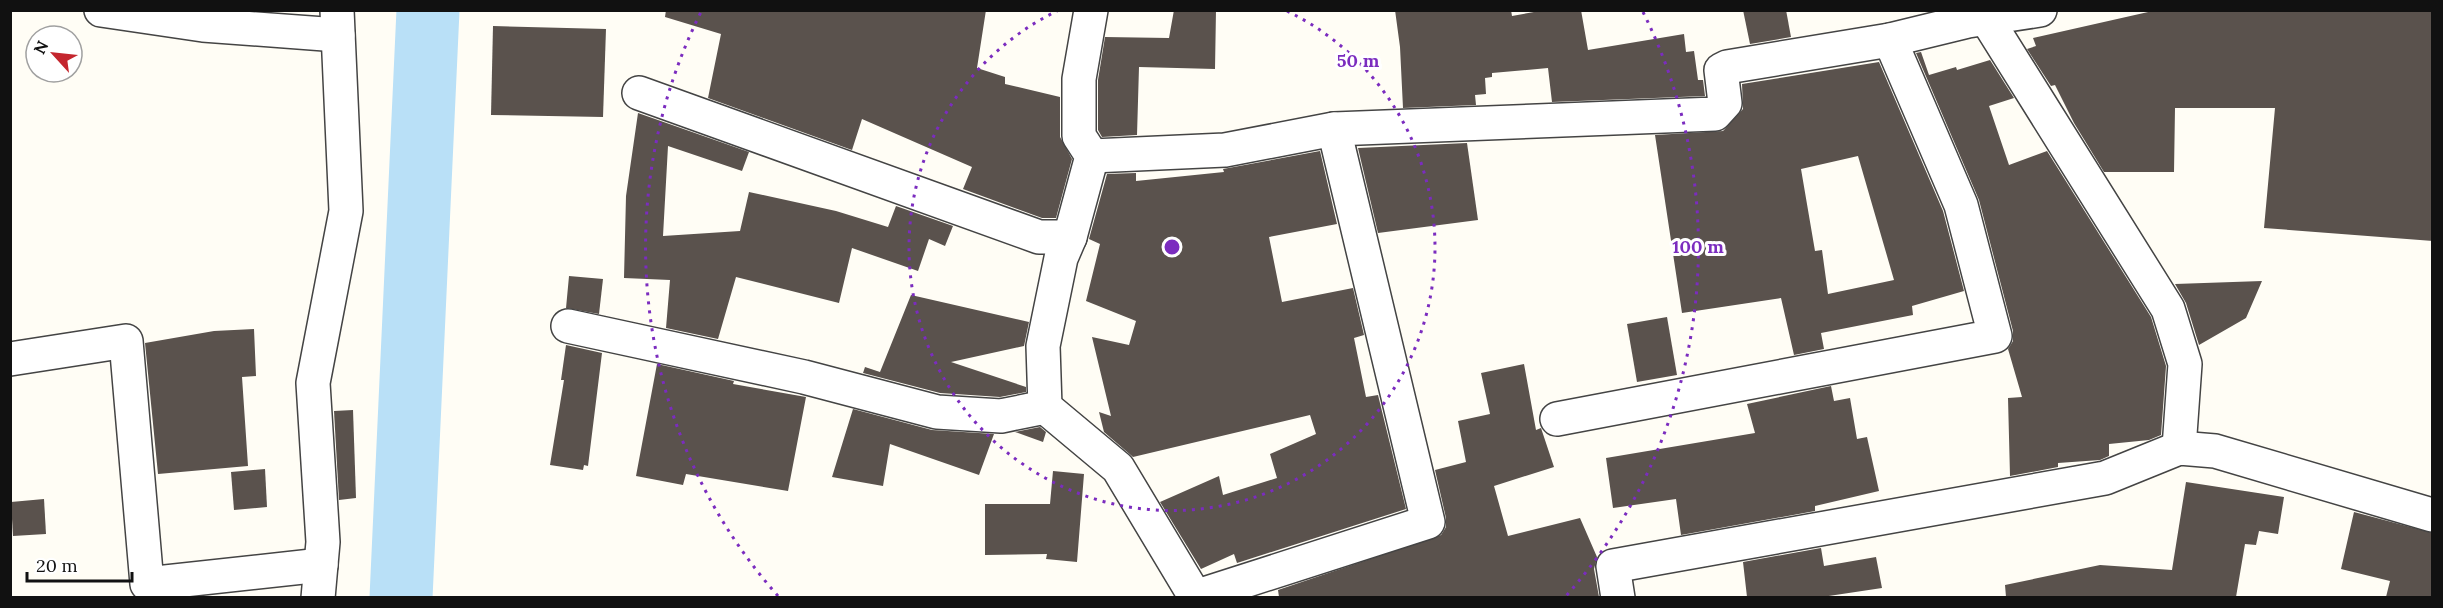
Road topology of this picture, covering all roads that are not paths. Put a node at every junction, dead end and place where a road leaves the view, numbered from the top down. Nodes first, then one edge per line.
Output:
1 (101, 10) edge
2 (1090, 10) edge
3 (2040, 10) edge
4 (1986, 18) junction
5 (337, 23) edge
6 (1890, 40) junction
7 (639, 93) dead end
8 (1334, 129) junction
9 (1092, 156) junction
10 (1070, 237) junction
11 (568, 326) dead end
12 (10, 359) edge
13 (1046, 407) junction
14 (1557, 419) dead end
15 (2179, 448) junction
16 (2433, 515) edge
17 (321, 565) junction
18 (318, 597) edge
19 (1195, 597) edge
20 (1618, 597) edge

1 - 5 street
2 - 9 street
3 - 4 street
4 - 6 street
4 - 15 street
5 - 17 street
6 - 8 street
6 - 14 street
7 - 10 street
8 - 9 street
8 - 19 street
9 - 10 street
10 - 13 street
11 - 13 street
12 - 17 street
13 - 19 street
15 - 16 street
15 - 20 street
17 - 18 street

